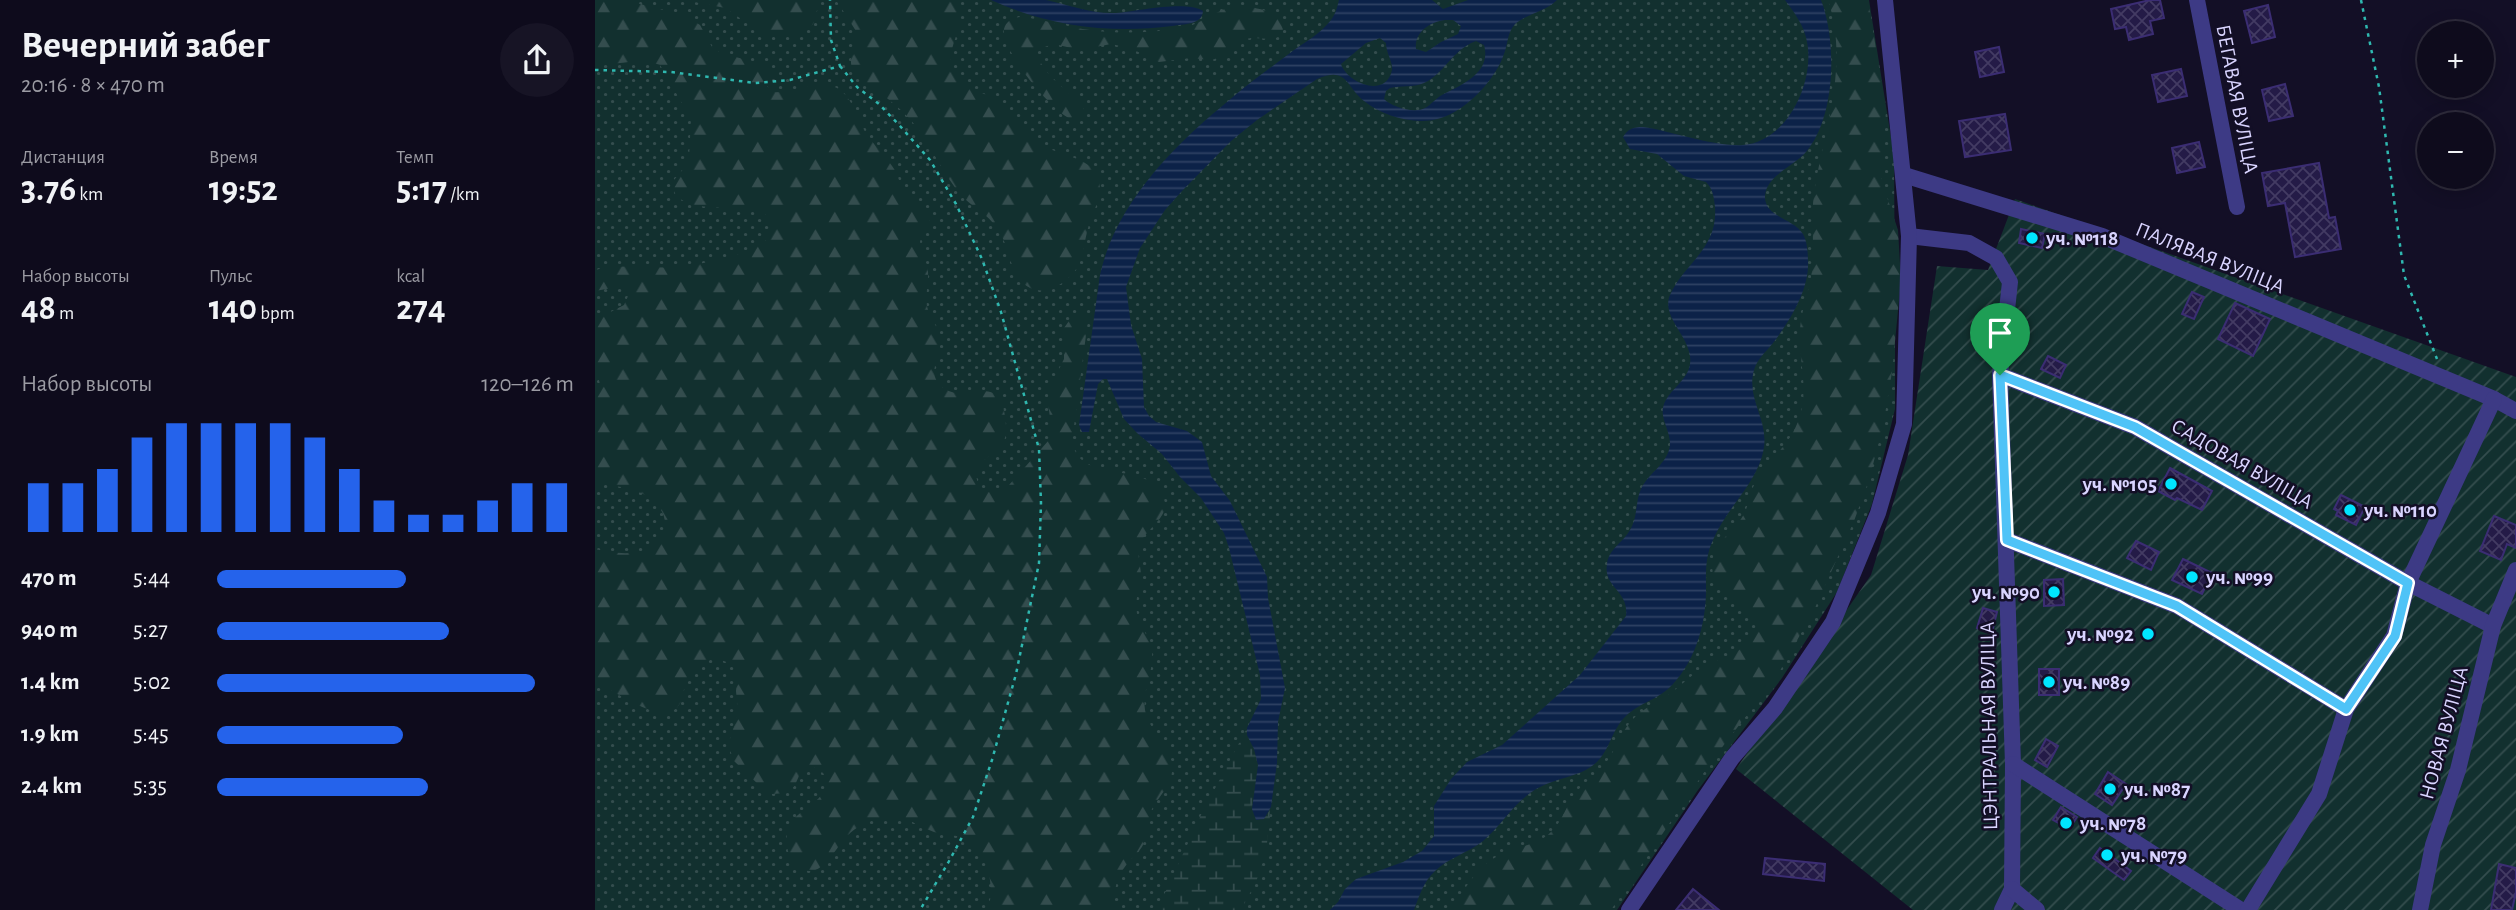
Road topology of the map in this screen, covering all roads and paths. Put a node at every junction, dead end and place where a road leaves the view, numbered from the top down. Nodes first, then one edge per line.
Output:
1 (830, 0) edge
2 (1885, 0) edge
3 (2197, 0) edge
4 (2361, 0) edge
5 (840, 66) junction
6 (595, 70) edge
7 (1904, 175) junction
8 (2237, 207) dead end
9 (1909, 236) junction
10 (2000, 375) junction
11 (2444, 378) junction
12 (2494, 399) junction
13 (2516, 411) edge
14 (2007, 540) junction
15 (2516, 570) edge
16 (2408, 583) junction
17 (2493, 626) junction
18 (2346, 709) junction
19 (2013, 764) junction
20 (2012, 889) junction
21 (920, 910) edge
22 (1629, 910) edge
23 (2002, 910) edge
24 (2037, 910) edge
25 (2241, 910) edge
26 (2248, 910) edge
27 (2420, 910) edge

1 - 5 path
2 - 7 street
3 - 8 street, БЕГАВАЯ ВУЛІЦА
4 - 11 path
5 - 6 path
5 - 21 path
7 - 9 street
7 - 11 street, ПАЛЯВАЯ ВУЛІЦА
9 - 10 street, ЦЭНТРАЛЬНАЯ ВУЛІЦА
9 - 22 street
10 - 14 street, ЦЭНТРАЛЬНАЯ ВУЛІЦА
10 - 16 street, САДОВАЯ ВУЛІЦА
11 - 12 street, ПАЛЯВАЯ ВУЛІЦА
12 - 13 street
12 - 16 street
14 - 18 street
14 - 19 street, ЦЭНТРАЛЬНАЯ ВУЛІЦА
15 - 17 street, НОВАЯ ВУЛІЦА
16 - 17 street, САДОВАЯ ВУЛІЦА
16 - 18 street
17 - 27 street, НОВАЯ ВУЛІЦА
18 - 26 street
19 - 20 street, ЦЭНТРАЛЬНАЯ ВУЛІЦА
19 - 25 street
20 - 23 street, ЦЭНТРАЛЬНАЯ ВУЛІЦА
20 - 24 street

